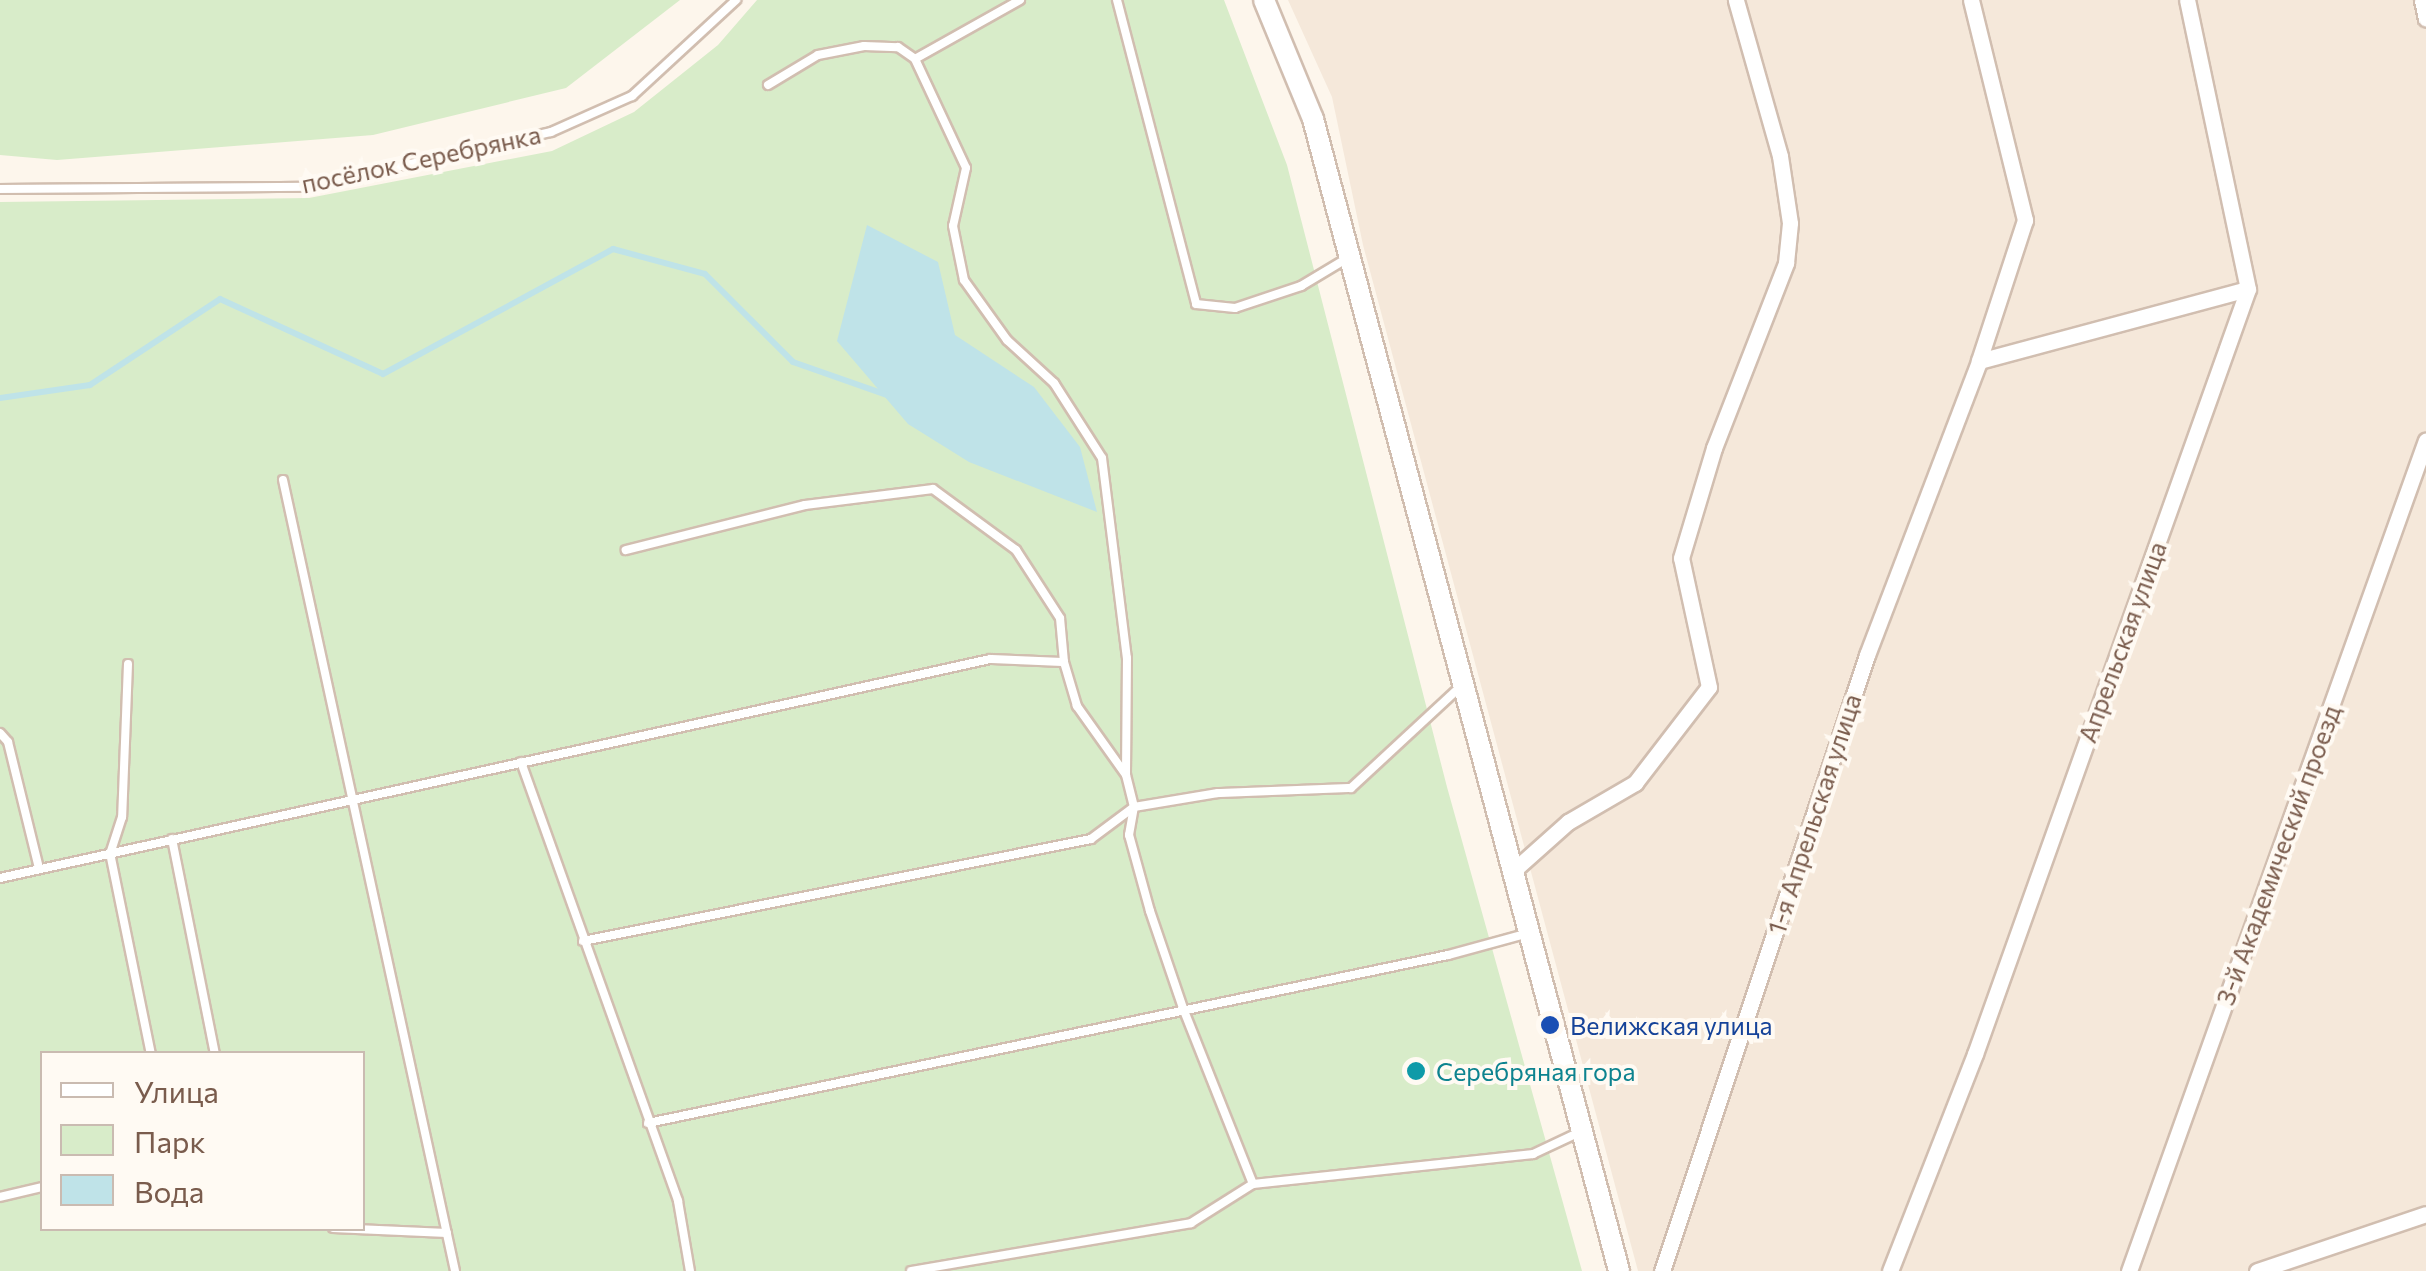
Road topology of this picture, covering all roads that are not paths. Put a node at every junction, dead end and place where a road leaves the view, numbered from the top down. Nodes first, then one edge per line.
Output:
1 (736, 0) edge
2 (1020, 0) edge
3 (1117, 0) edge
4 (1264, 0) edge
5 (1736, 0) edge
6 (1971, 0) edge
7 (2187, 0) edge
8 (2422, 0) edge
9 (2426, 19) edge
10 (914, 58) junction
11 (768, 86) dead end
12 (0, 189) edge
13 (1350, 257) junction
14 (2248, 289) junction
15 (1979, 361) junction
16 (2426, 440) edge
17 (283, 480) dead end
18 (626, 550) dead end
19 (1064, 662) junction
20 (128, 664) dead end
21 (1463, 684) junction
22 (0, 734) edge
23 (521, 762) junction
24 (1126, 775) junction
25 (356, 798) junction
26 (1134, 807) junction
27 (172, 839) junction
28 (110, 852) junction
29 (39, 868) junction
30 (1513, 871) junction
31 (0, 878) edge
32 (1529, 934) junction
33 (583, 941) junction
34 (1184, 1011) junction
35 (150, 1051) edge
36 (215, 1051) edge
37 (648, 1123) junction
38 (1582, 1131) junction
39 (1254, 1184) junction
40 (40, 1187) edge
41 (0, 1196) edge
42 (2426, 1214) edge
43 (365, 1230) edge
44 (448, 1234) junction
45 (1613, 1266) edge
46 (455, 1271) edge
47 (690, 1271) edge
48 (911, 1271) edge
49 (1662, 1271) edge
50 (1890, 1271) edge
51 (2130, 1271) edge
52 (2257, 1271) edge

1 - 12 lane, посёлок Серебрянка
2 - 10 lane
3 - 13 lane
4 - 13 street
5 - 30 street
6 - 15 street, 1-я Апрельская улица
7 - 14 street
8 - 9 street
10 - 11 lane
10 - 24 lane
13 - 21 street
14 - 15 street
14 - 50 street, Апрельская улица
15 - 49 street, 1-я Апрельская улица
16 - 51 street, 3-й Академический проезд
17 - 25 lane
18 - 19 lane
19 - 23 lane
19 - 24 lane
20 - 28 lane
21 - 26 lane
21 - 30 street
22 - 29 lane
23 - 25 lane
23 - 33 lane
24 - 26 lane
25 - 27 lane
25 - 44 lane
26 - 33 lane
26 - 34 lane
27 - 28 lane
27 - 36 lane
28 - 29 lane
28 - 35 lane
29 - 31 lane
30 - 32 street
32 - 34 lane
32 - 38 street
33 - 37 lane
34 - 37 lane
34 - 39 lane
37 - 47 lane
38 - 39 lane
38 - 45 street
39 - 48 lane
40 - 41 lane
42 - 52 street
43 - 44 lane
44 - 46 lane

